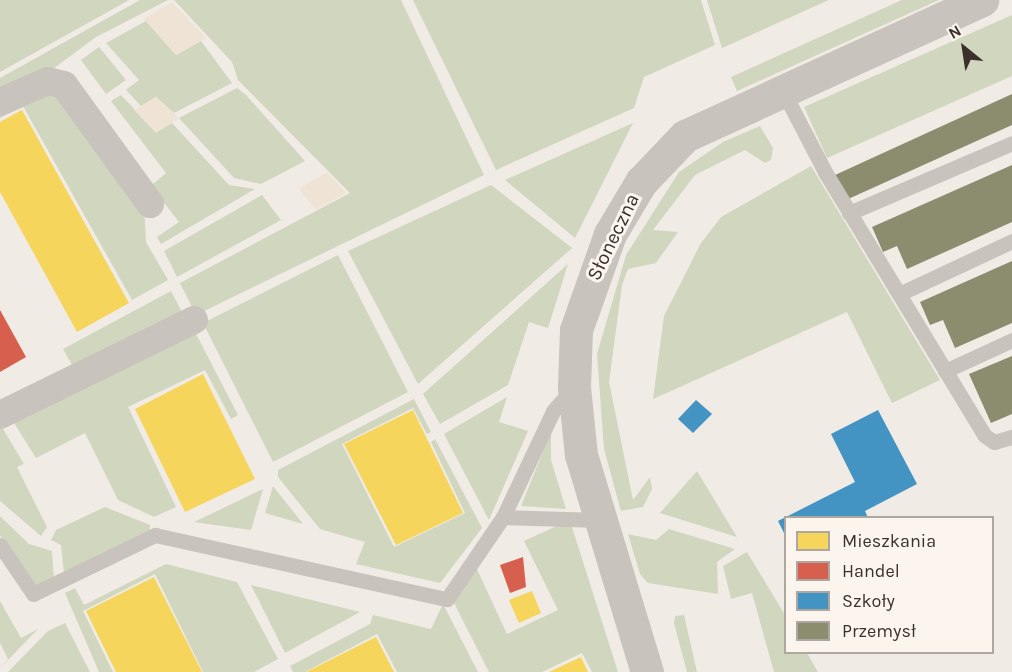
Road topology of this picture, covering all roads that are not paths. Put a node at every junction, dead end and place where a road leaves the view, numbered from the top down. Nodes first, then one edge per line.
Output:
1 (982, 0) edge
2 (782, 89) junction
3 (0, 102) edge
4 (1012, 143) edge
5 (150, 204) dead end
6 (849, 213) junction
7 (1012, 242) edge
8 (899, 294) junction
9 (194, 320) dead end
10 (1012, 340) edge
11 (945, 371) junction
12 (574, 387) junction
13 (0, 415) edge
14 (1012, 437) edge
15 (503, 517) junction
16 (600, 520) junction
17 (0, 545) edge
18 (647, 672) edge

1 - 2 street, Słoneczna
2 - 6 lane
2 - 12 street, Słoneczna
3 - 5 street
4 - 6 lane
6 - 8 lane
7 - 8 lane
8 - 11 lane
9 - 13 street
10 - 11 lane
11 - 14 lane
12 - 15 lane
12 - 16 street, Słoneczna
15 - 16 lane
15 - 17 lane
16 - 18 street, Słoneczna

